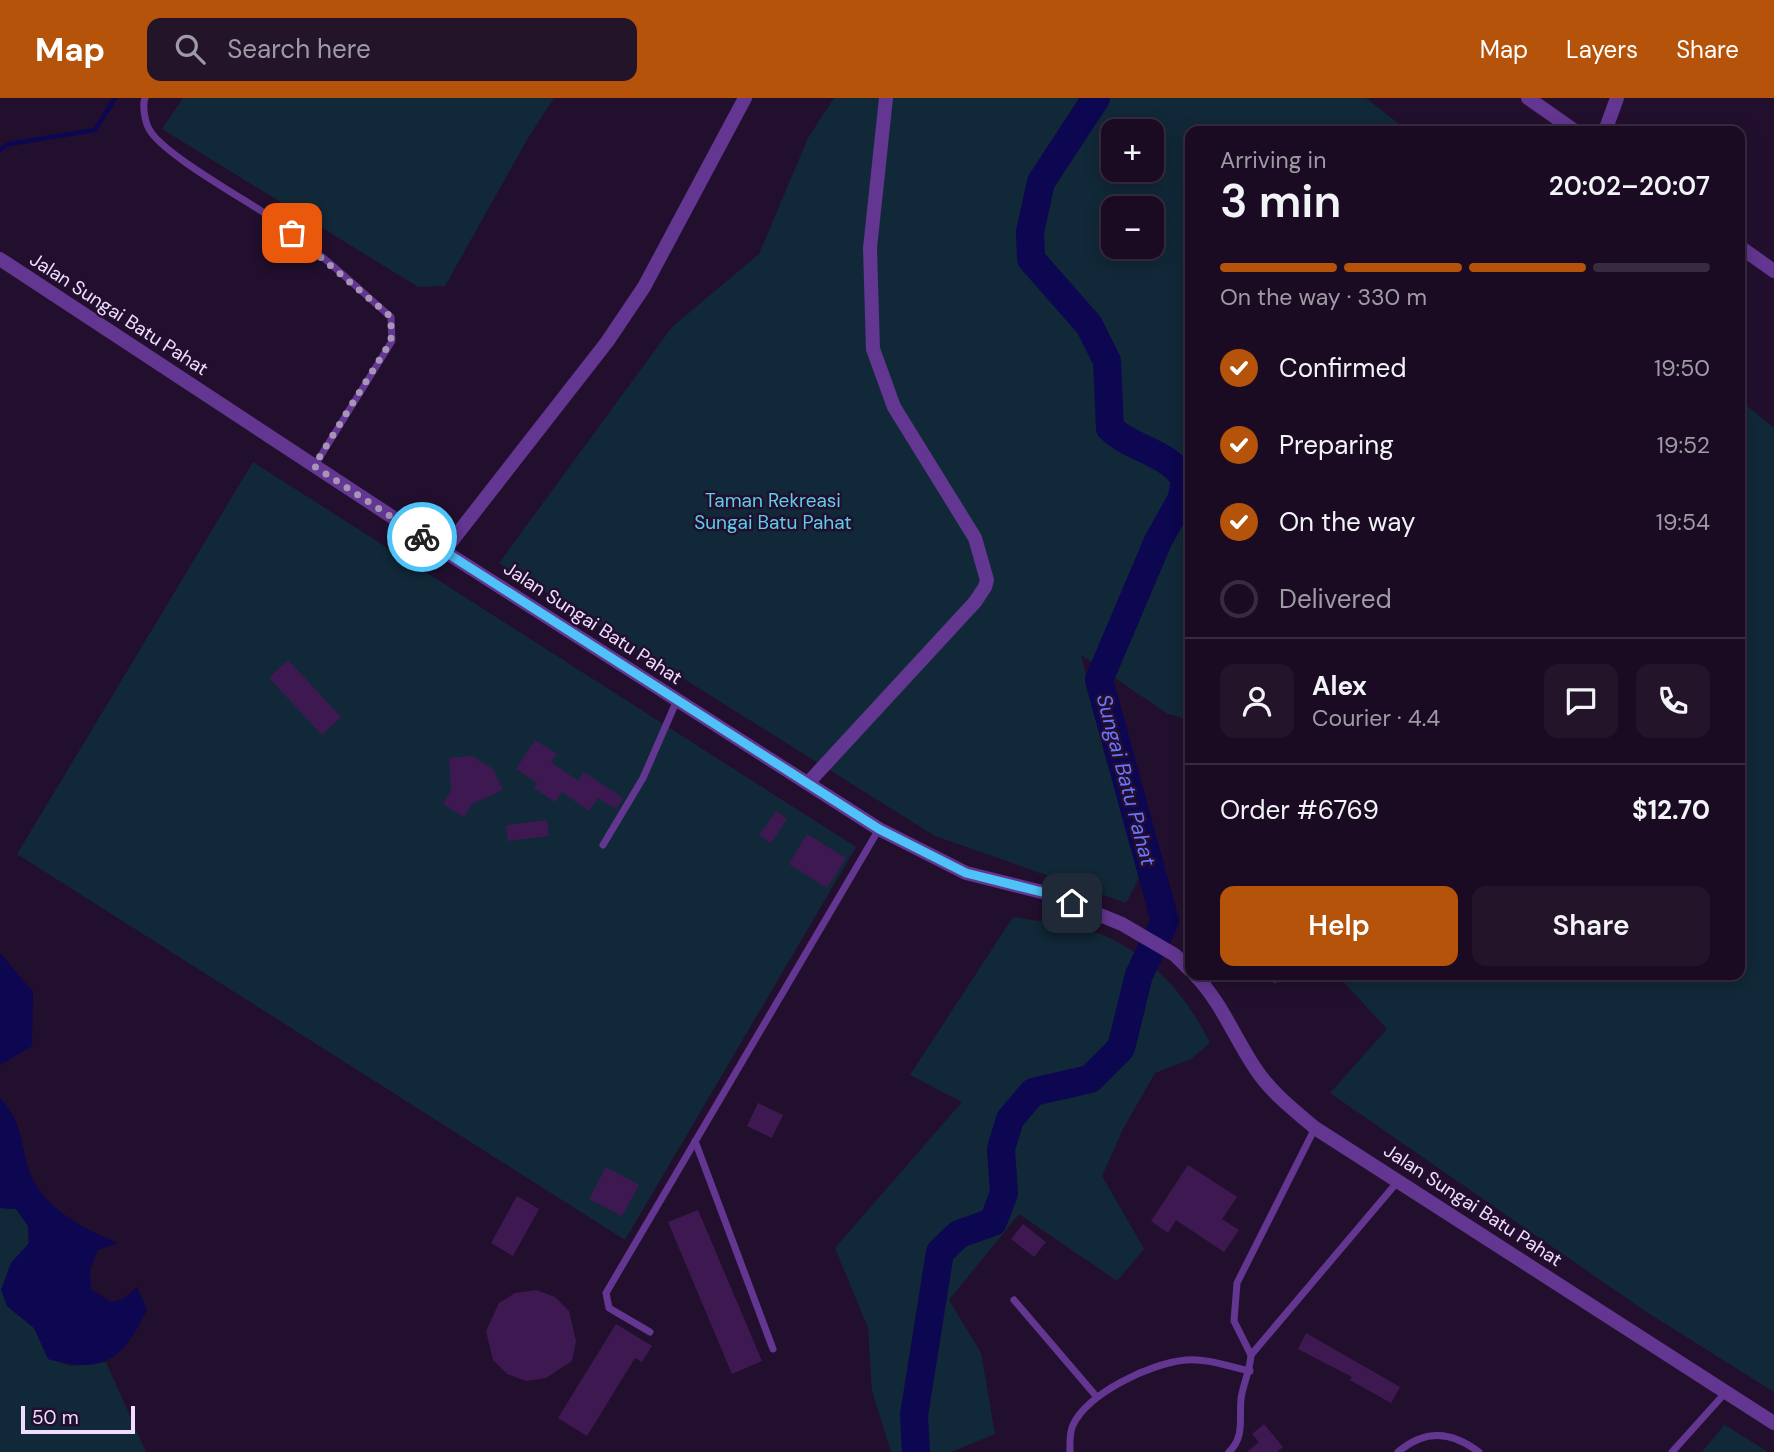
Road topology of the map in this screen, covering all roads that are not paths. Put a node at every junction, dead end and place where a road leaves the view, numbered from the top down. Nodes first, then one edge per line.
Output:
1 (145, 98) edge
2 (745, 98) edge
3 (886, 98) edge
4 (1528, 98) edge
5 (1617, 98) edge
6 (1568, 126) edge
7 (1607, 126) edge
8 (1745, 251) edge
9 (0, 259) edge
10 (1774, 271) edge
11 (314, 466) junction
12 (444, 551) junction
13 (677, 700) junction
14 (808, 783) junction
15 (879, 829) junction
16 (603, 845) dead end
17 (1185, 965) edge
18 (1200, 980) edge
19 (1315, 1128) junction
20 (695, 1141) junction
21 (1399, 1180) junction
22 (1014, 1300) dead end
23 (650, 1332) dead end
24 (773, 1349) dead end
25 (1251, 1355) junction
26 (1250, 1371) junction
27 (1726, 1392) junction
28 (1096, 1396) junction
29 (1774, 1423) edge
30 (1070, 1452) edge
31 (1229, 1452) edge
32 (1398, 1452) edge
33 (1479, 1452) edge
34 (1672, 1452) edge

1 - 11 lane
2 - 12 street
3 - 14 street
4 - 6 street
5 - 7 street
8 - 10 street
9 - 11 street, Jalan Sungai Batu Pahat
11 - 12 street, Jalan Sungai Batu Pahat
12 - 13 street, Jalan Sungai Batu Pahat
13 - 14 street, Jalan Sungai Batu Pahat
13 - 16 lane
14 - 15 street, Jalan Sungai Batu Pahat
15 - 17 street, Jalan Sungai Batu Pahat
15 - 20 lane
18 - 19 street, Jalan Sungai Batu Pahat
19 - 21 street, Jalan Sungai Batu Pahat
19 - 25 lane
20 - 23 lane
20 - 24 lane
21 - 25 lane
21 - 27 street, Jalan Sungai Batu Pahat
22 - 28 lane
25 - 26 lane
26 - 28 lane
26 - 31 lane
27 - 29 street, Jalan Sungai Batu Pahat
27 - 34 lane
28 - 30 lane
32 - 33 lane

